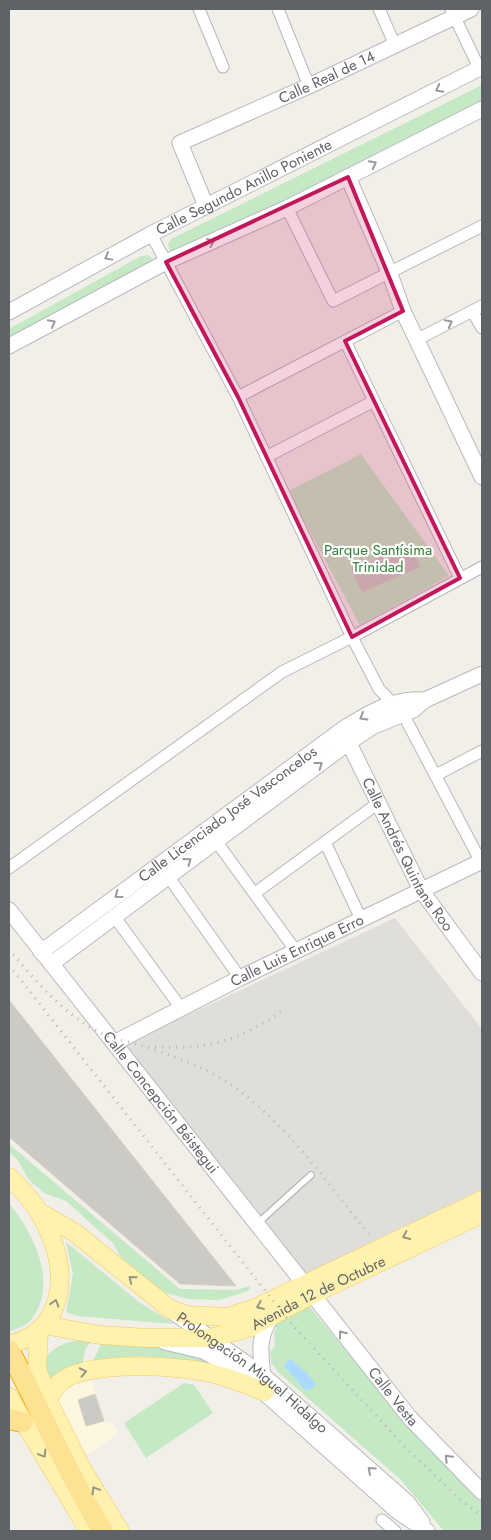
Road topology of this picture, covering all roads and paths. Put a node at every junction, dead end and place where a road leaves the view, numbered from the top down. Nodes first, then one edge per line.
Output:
1 (199, 9) edge
2 (278, 9) edge
3 (378, 9) edge
4 (472, 9) edge
5 (453, 13) edge
6 (395, 46) junction
7 (223, 67) dead end
8 (481, 68) edge
9 (309, 86) junction
10 (482, 109) edge
11 (348, 177) junction
12 (206, 206) junction
13 (287, 208) junction
14 (482, 226) edge
15 (151, 234) junction
16 (166, 262) junction
17 (390, 274) junction
18 (477, 308) edge
19 (403, 311) junction
20 (9, 312) edge
21 (482, 328) edge
22 (416, 340) junction
23 (345, 341) junction
24 (9, 346) edge
25 (238, 397) junction
26 (374, 401) junction
27 (266, 457) junction
28 (482, 477) edge
29 (482, 567) edge
30 (460, 578) junction
31 (352, 638) junction
32 (482, 674) edge
33 (425, 700) junction
34 (391, 704) junction
35 (403, 714) junction
36 (346, 736) junction
37 (482, 751) edge
38 (436, 775) junction
39 (378, 804) junction
40 (216, 841) junction
41 (326, 842) junction
42 (482, 862) edge
43 (9, 868) edge
44 (168, 876) junction
45 (422, 890) junction
46 (256, 893) junction
47 (9, 910) edge
48 (114, 916) junction
49 (361, 919) junction
50 (41, 952) junction
51 (296, 952) junction
52 (477, 957) edge
53 (51, 964) junction
54 (482, 973) edge
55 (240, 978) junction
56 (181, 1008) junction
57 (114, 1043) junction
58 (311, 1175) dead end
59 (9, 1177) edge
60 (482, 1200) edge
61 (39, 1212) junction
62 (482, 1214) edge
63 (256, 1225) junction
64 (289, 1268) junction
65 (307, 1290) junction
66 (285, 1294) junction
67 (170, 1309) junction
68 (271, 1317) junction
69 (42, 1328) junction
70 (147, 1338) junction
71 (210, 1338) junction
72 (9, 1344) edge
73 (9, 1350) edge
74 (264, 1383) junction
75 (9, 1398) edge
76 (48, 1401) junction
77 (16, 1420) edge
78 (482, 1492) edge
79 (382, 1520) dead end
80 (89, 1531) edge
81 (103, 1531) edge
82 (120, 1531) edge
83 (395, 1531) edge
84 (427, 1531) edge

1 - 7 street
2 - 9 street
3 - 6 street
4 - 5 street, Calle Real de 14
5 - 6 street, Calle Real de 14
5 - 8 street
6 - 9 street, Calle Real de 14
8 -> 12 street, Calle Segundo Anillo Poniente
9 - 12 street, Calle Real de 14
11 -> 10 street
11 - 13 street
11 - 17 street
12 - 15 street, Calle Segundo Anillo Poniente
16 -> 13 street
13 - 17 street
14 - 17 street
15 - 16 street
15 -> 20 street, Calle Segundo Anillo Poniente
24 -> 16 street
16 - 25 street
17 - 19 street
18 - 21 street
22 -> 18 street
19 - 22 street
19 - 23 street
22 - 28 street
23 - 25 street
23 - 26 street
25 - 27 street
26 - 27 street
26 - 30 street
27 - 31 street
29 - 30 street
30 - 31 street
31 - 34 street
31 - 43 street
32 - 33 street, Calle Licenciado José Vasconcelos
33 - 34 street, Calle Licenciado José Vasconcelos
33 - 35 street, Calle Licenciado José Vasconcelos
34 - 35 street
34 -> 36 street, Calle Licenciado José Vasconcelos
35 - 36 street, Calle Licenciado José Vasconcelos
35 - 38 street
36 - 39 street, Calle Andrés Quintana Roo
40 -> 36 street, Calle Licenciado José Vasconcelos
36 -> 50 street, Calle Licenciado José Vasconcelos
37 - 38 street
38 - 42 street
39 - 41 street
39 - 45 street, Calle Andrés Quintana Roo
44 -> 40 street, Calle Licenciado José Vasconcelos
40 - 46 street
41 - 46 street
41 - 49 street
42 - 45 street, Calle Luis Enrique Erro
44 - 48 street, Calle Licenciado José Vasconcelos
44 - 55 street
45 - 49 street, Calle Luis Enrique Erro
45 - 52 street, Calle Andrés Quintana Roo
46 - 51 street
47 - 50 street, Calle Concepción Béistegui
48 - 53 street, Calle Licenciado José Vasconcelos
48 - 56 street
49 - 51 street, Calle Luis Enrique Erro
50 - 53 street, Calle Concepción Béistegui
51 - 55 street, Calle Luis Enrique Erro
52 - 54 street, Calle Andrés Quintana Roo
53 - 57 street, Calle Concepción Béistegui
55 - 56 street, Calle Luis Enrique Erro
56 - 57 street, Calle Luis Enrique Erro
57 - 63 street, Calle Concepción Béistegui
58 - 63 lane
59 - 61 main road
60 -> 65 main road, Avenida 12 de Octubre
67 -> 61 main road, Prolongación Miguel Hidalgo
69 -> 61 main road
62 - 65 main road, Avenida 12 de Octubre
63 - 64 street, Calle Concepción Béistegui
64 - 65 street, Calle Concepción Béistegui
64 - 66 street
65 - 66 main road, Avenida 12 de Octubre
65 - 68 main road, Avenida 12 de Octubre
78 -> 65 street, Calle Vesta
66 -> 67 main road, Avenida 12 de Octubre
67 - 71 street, Prolongación Miguel Hidalgo
68 - 71 main road, Avenida 12 de Octubre
68 - 74 street
69 - 70 main road, Prolongación Miguel Hidalgo
69 - 72 main road
69 - 76 main road
70 - 71 main road, Avenida 12 de Octubre
70 - 74 street, Prolongación Miguel Hidalgo
71 - 74 street, Prolongación Miguel Hidalgo
73 - 81 highway
76 -> 74 main road
74 - 84 street, Prolongación Miguel Hidalgo
75 - 77 main road
82 -> 76 main road
77 -> 80 main road
79 - 83 street

